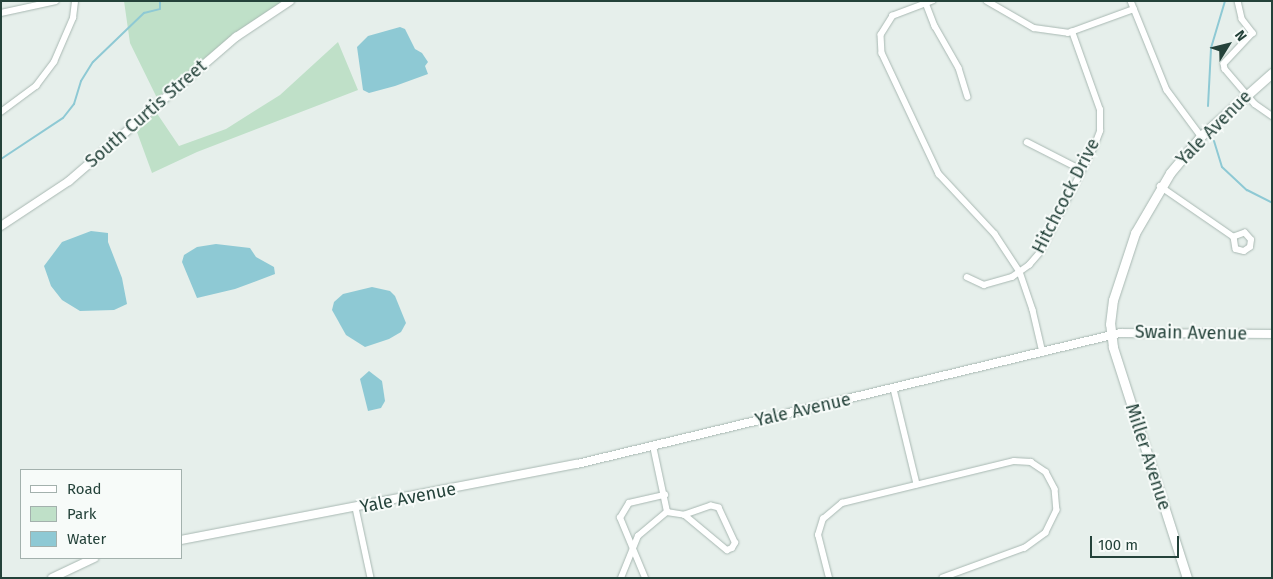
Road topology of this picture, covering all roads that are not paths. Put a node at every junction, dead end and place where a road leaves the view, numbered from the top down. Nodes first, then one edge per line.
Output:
1 (56, 1) edge
2 (75, 1) edge
3 (290, 1) edge
4 (933, 1) edge
5 (987, 1) edge
6 (1131, 1) edge
7 (1238, 1) edge
8 (926, 3) junction
9 (1134, 9) junction
10 (1, 13) edge
11 (1072, 32) junction
12 (1272, 72) edge
13 (1247, 95) junction
14 (968, 97) dead end
15 (1, 112) edge
16 (1272, 116) edge
17 (1201, 136) junction
18 (1027, 142) dead end
19 (1082, 170) junction
20 (1160, 186) junction
21 (1, 226) edge
22 (1234, 237) dead end
23 (1020, 272) junction
24 (967, 277) dead end
25 (1272, 334) edge
26 (1111, 335) junction
27 (1042, 353) junction
28 (894, 389) junction
29 (653, 446) junction
30 (917, 484) junction
31 (665, 495) junction
32 (356, 508) junction
33 (667, 512) junction
34 (685, 516) junction
35 (182, 540) edge
36 (632, 548) junction
37 (92, 559) edge
38 (52, 578) edge
39 (371, 578) edge
40 (621, 578) edge
41 (645, 578) edge
42 (829, 578) edge
43 (943, 578) edge
44 (1187, 578) edge

1 - 10 street
2 - 15 street
3 - 21 street, South Curtis Street
4 - 8 street
5 - 11 street
6 - 9 street
7 - 13 street
8 - 14 street
8 - 23 street
9 - 11 street
9 - 17 street
11 - 19 street, Hitchcock Drive
12 - 13 main road, Yale Avenue
13 - 16 street
13 - 17 main road, Yale Avenue
17 - 20 main road, Yale Avenue
18 - 19 street
19 - 23 street, Hitchcock Drive
20 - 22 street
20 - 26 main road, Yale Avenue
23 - 24 street, Hitchcock Drive
23 - 27 street
25 - 26 street, Swain Avenue
26 - 27 street, Yale Avenue
26 - 44 main road, Miller Avenue
27 - 28 street, Yale Avenue
28 - 29 street, Yale Avenue
28 - 30 street
29 - 31 street
29 - 32 street, Yale Avenue
30 - 42 street
30 - 43 street
31 - 33 street
31 - 36 street
32 - 35 street, Yale Avenue
32 - 39 street
33 - 34 street
33 - 36 street
34 - 34 street
36 - 40 street
36 - 41 street
37 - 38 street

